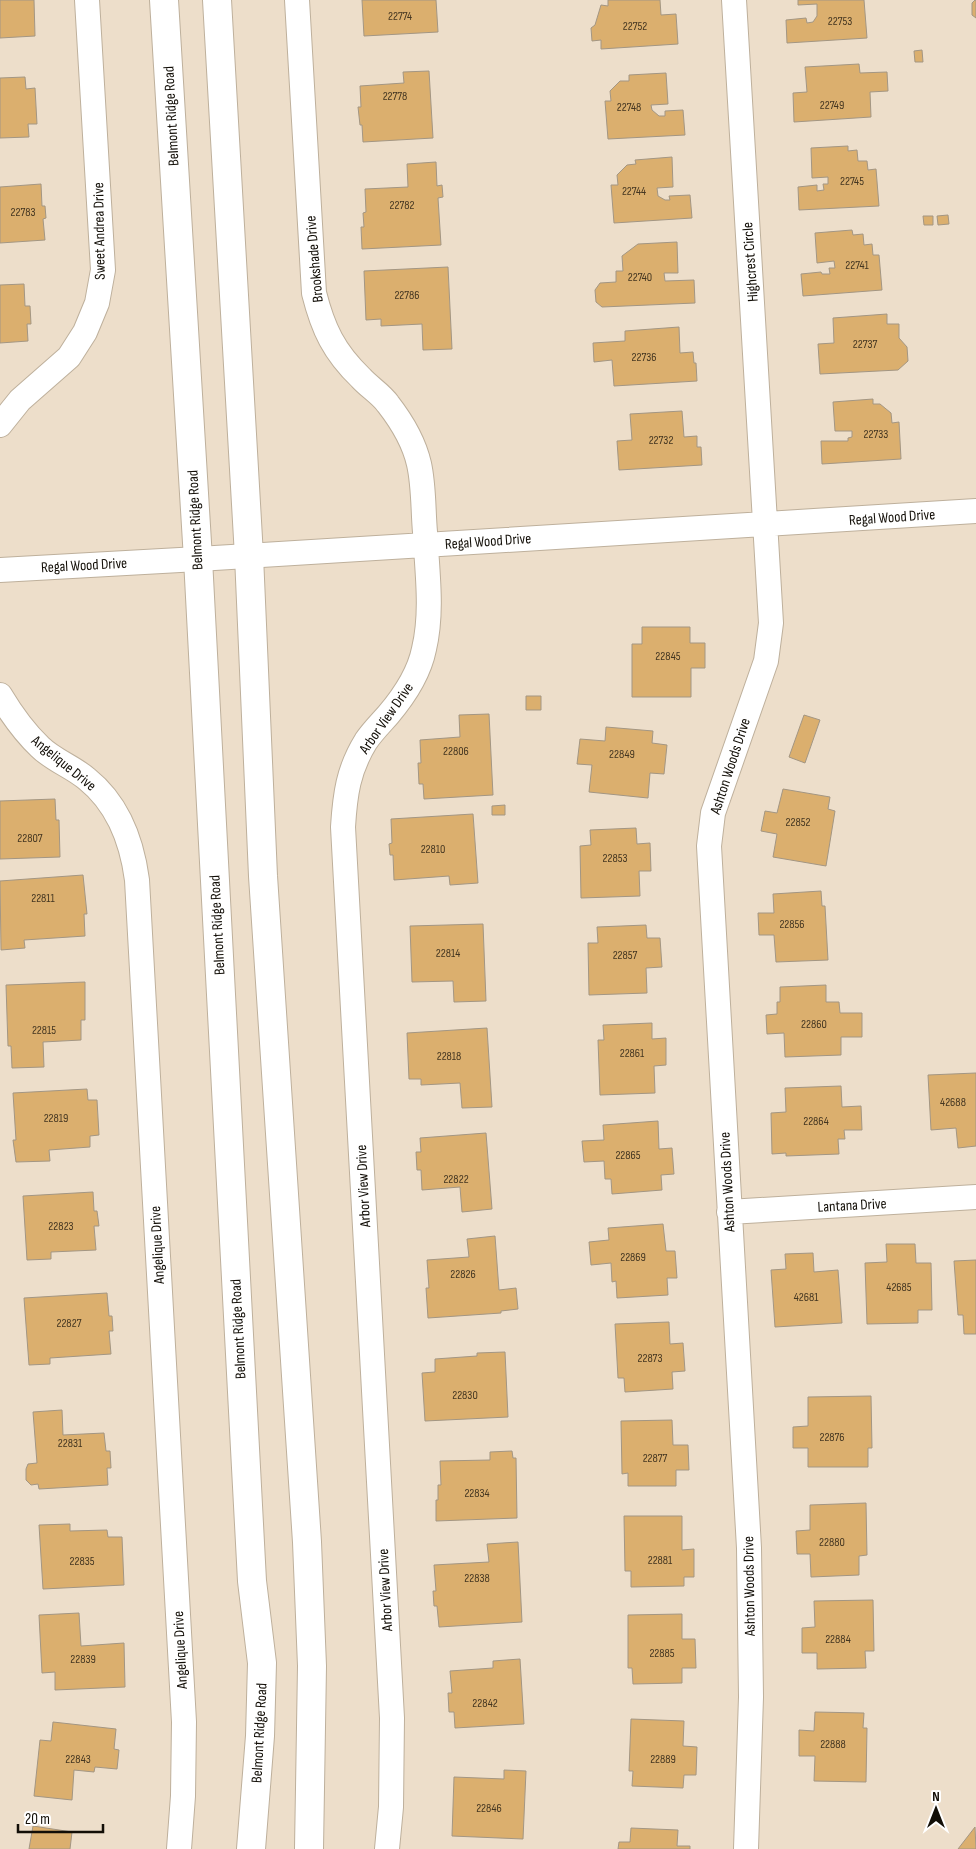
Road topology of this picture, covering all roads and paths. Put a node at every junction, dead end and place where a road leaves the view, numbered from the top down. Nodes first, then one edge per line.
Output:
1 (87, 0) edge
2 (164, 0) edge
3 (217, 0) edge
4 (297, 0) edge
5 (734, 0) edge
6 (0, 425) edge
7 (976, 511) edge
8 (766, 524) junction
9 (426, 545) junction
10 (249, 556) junction
11 (198, 559) junction
12 (0, 570) edge
13 (0, 695) edge
14 (976, 1197) edge
15 (729, 1212) junction
16 (179, 1849) edge
17 (251, 1849) edge
18 (309, 1849) edge
19 (387, 1849) edge
20 (746, 1849) edge

1 - 6 street, Sweet Andrea Drive
2 - 11 main road, Belmont Ridge Road
3 - 10 main road
4 - 9 street, Brookshade Drive
5 - 8 street, Highcrest Circle
7 - 8 street, Regal Wood Drive
8 - 9 street, Regal Wood Drive
8 - 15 street, Ashton Woods Drive
9 - 10 street, Regal Wood Drive
9 - 19 street, Arbor View Drive
10 - 11 street, Regal Wood Drive
10 - 18 main road
11 - 12 street, Regal Wood Drive
11 - 17 main road, Belmont Ridge Road
13 - 16 street, Angelique Drive
14 - 15 street, Lantana Drive
15 - 20 street, Ashton Woods Drive

